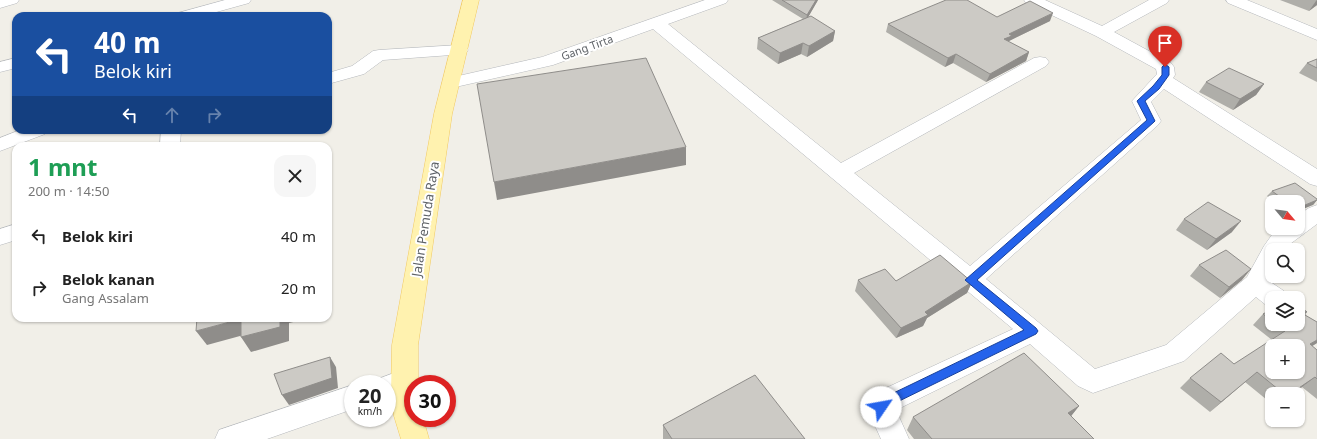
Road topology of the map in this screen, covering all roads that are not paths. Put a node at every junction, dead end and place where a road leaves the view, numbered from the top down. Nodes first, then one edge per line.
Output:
1 (11, 0) edge
2 (243, 0) edge
3 (471, 0) edge
4 (720, 0) edge
5 (1032, 0) edge
6 (1161, 0) edge
7 (1234, 0) edge
8 (0, 3) edge
9 (199, 12) edge
10 (655, 22) junction
11 (1102, 32) junction
12 (1316, 34) edge
13 (459, 50) junction
14 (1040, 62) dead end
15 (12, 64) edge
16 (0, 67) edge
17 (332, 78) edge
18 (1162, 80) junction
19 (451, 83) junction
20 (28, 134) edge
21 (0, 145) edge
22 (839, 173) junction
23 (1316, 177) edge
24 (1317, 213) edge
25 (1305, 221) edge
26 (12, 233) edge
27 (1286, 235) edge
28 (0, 237) edge
29 (1279, 243) edge
30 (1265, 266) edge
31 (970, 280) junction
32 (1255, 284) junction
33 (1265, 291) edge
34 (1033, 331) junction
35 (396, 380) edge
36 (396, 387) edge
37 (344, 400) edge
38 (229, 439) edge
39 (415, 439) edge
40 (895, 439) edge

1 - 8 street
2 - 9 street
3 - 13 main road, Jalan Pemuda Raya
4 - 10 street, Gang Tirta
5 - 11 street
6 - 11 street
7 - 12 street
10 - 19 street, Gang Tirta
10 - 22 street
11 - 18 street
13 - 17 street
13 - 19 main road, Jalan Pemuda Raya
14 - 22 street
15 - 16 street
18 - 23 street
18 - 31 street
19 - 35 main road, Jalan Pemuda Raya
20 - 21 street
22 - 31 street
24 - 25 street
26 - 28 street
27 - 29 street
30 - 32 street
31 - 34 street
32 - 33 street
32 - 34 street
34 - 40 street
36 - 39 main road, Jalan Pemuda Raya
37 - 38 street

